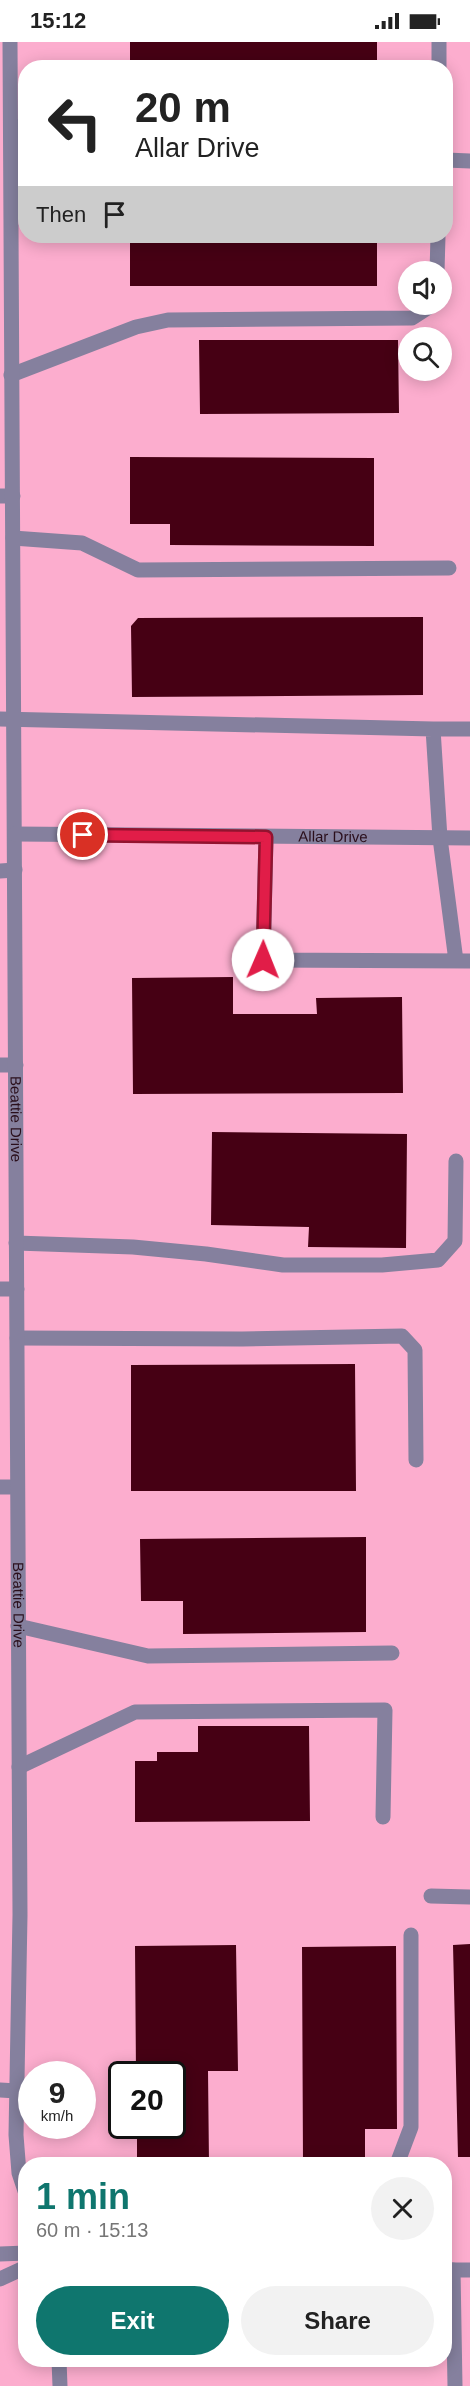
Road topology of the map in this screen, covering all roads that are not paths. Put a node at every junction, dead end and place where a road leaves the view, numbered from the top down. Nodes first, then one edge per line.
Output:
1 (10, 42) edge
2 (439, 42) edge
3 (439, 60) edge
4 (5, 73) edge
5 (18, 127) edge
6 (453, 160) edge
7 (470, 161) edge
8 (438, 243) edge
9 (6, 257) edge
10 (437, 261) edge
11 (417, 315) edge
12 (11, 375) junction
13 (7, 496) edge
14 (14, 538) junction
15 (449, 568) dead end
16 (7, 719) edge
17 (434, 729) junction
18 (470, 729) edge
19 (15, 834) junction
20 (266, 837) junction
21 (440, 838) junction
22 (470, 838) edge
23 (8, 870) edge
24 (463, 961) edge
25 (0, 1065) edge
26 (16, 1065) junction
27 (456, 1161) dead end
28 (16, 1243) junction
29 (0, 1289) edge
30 (16, 1289) junction
31 (16, 1338) junction
32 (416, 1460) dead end
33 (0, 1487) edge
34 (17, 1487) junction
35 (18, 1626) junction
36 (392, 1653) dead end
37 (19, 1767) junction
38 (383, 1817) dead end
39 (431, 1896) dead end
40 (470, 1897) edge
41 (411, 1935) dead end
42 (0, 2090) edge
43 (16, 2091) junction
44 (400, 2157) edge
45 (18, 2163) edge
46 (18, 2253) edge
47 (0, 2254) edge
48 (452, 2270) edge
49 (470, 2270) edge
50 (18, 2271) edge
51 (0, 2279) edge
52 (452, 2340) edge
53 (59, 2367) edge
54 (60, 2386) edge
55 (454, 2386) edge

1 - 4 street, Beattie Drive
2 - 3 street
4 - 5 street, Beattie Drive
5 - 9 street, Beattie Drive
6 - 7 street
8 - 10 street
9 - 12 street, Beattie Drive
11 - 12 street
12 - 13 street, Beattie Drive
13 - 14 street, Beattie Drive
14 - 15 street
14 - 16 street, Beattie Drive
16 - 17 street
16 - 19 street, Beattie Drive
17 - 18 street
17 - 21 street
19 - 20 street, Allar Drive
19 - 23 street, Beattie Drive
20 - 21 street, Allar Drive
20 - 24 street
21 - 22 street, Allar Drive
21 - 24 street
23 - 26 street, Beattie Drive
25 - 26 street
26 - 28 street, Beattie Drive
27 - 28 street
28 - 30 street, Beattie Drive
29 - 30 street
30 - 31 street, Beattie Drive
31 - 32 street
31 - 34 street, Beattie Drive
33 - 34 street
34 - 35 street, Beattie Drive
35 - 36 street
35 - 37 street, Beattie Drive
37 - 38 street
37 - 43 street, Beattie Drive
39 - 40 street
41 - 44 street
42 - 43 street
43 - 45 street, Beattie Drive
46 - 47 street
48 - 49 street
50 - 51 street
52 - 55 street
53 - 54 street

